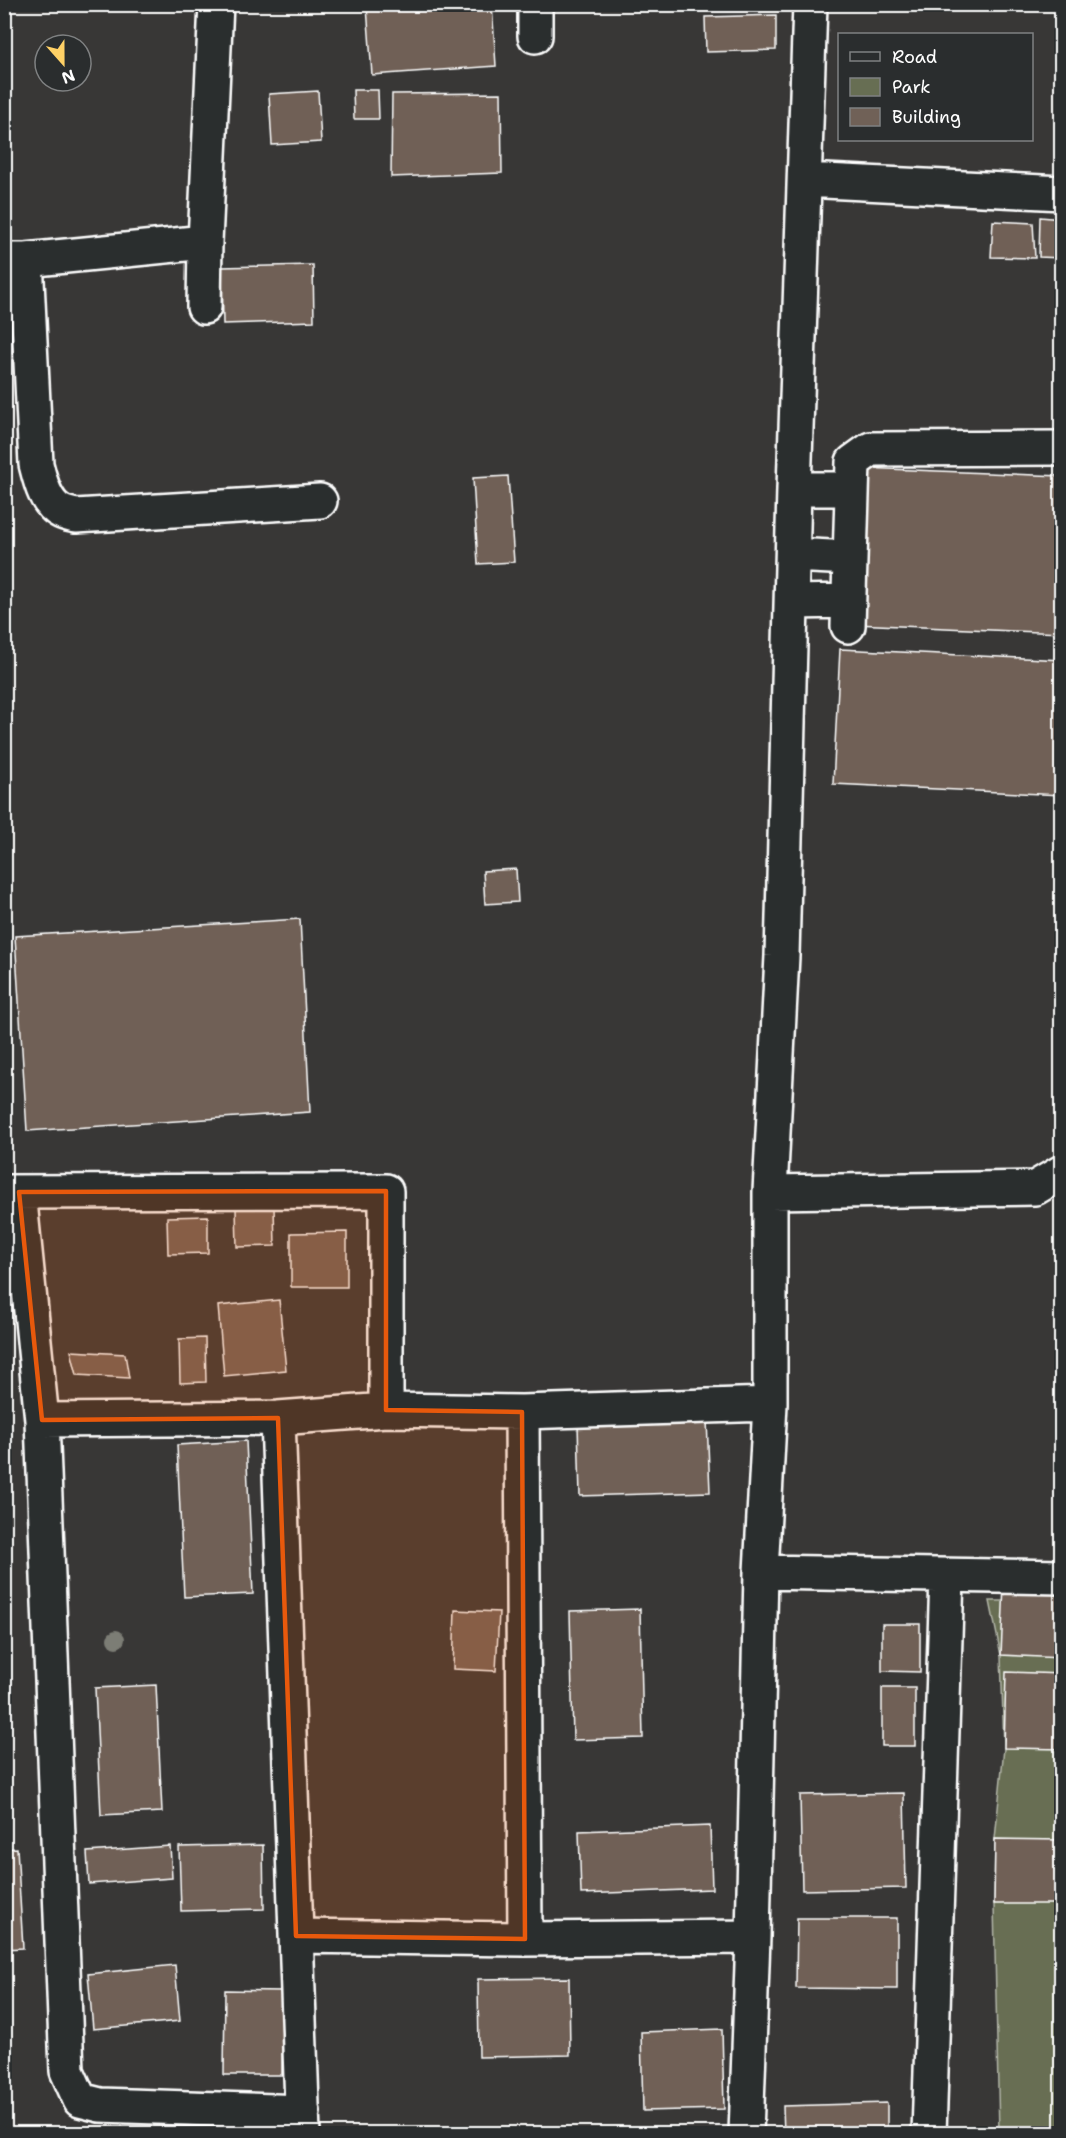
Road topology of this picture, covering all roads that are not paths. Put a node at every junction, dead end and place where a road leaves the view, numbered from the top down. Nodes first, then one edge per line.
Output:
1 (216, 4) edge
2 (810, 4) edge
3 (805, 180) junction
4 (1062, 192) edge
5 (205, 242) junction
6 (15, 260) edge
7 (204, 307) dead end
8 (1062, 448) edge
9 (794, 489) junction
10 (852, 489) junction
11 (320, 501) dead end
12 (793, 555) junction
13 (850, 558) junction
14 (792, 602) junction
15 (1062, 1172) edge
16 (12, 1192) edge
17 (770, 1192) junction
18 (770, 1404) junction
19 (386, 1410) junction
20 (522, 1412) junction
21 (278, 1418) junction
22 (42, 1420) junction
23 (761, 1572) junction
24 (948, 1576) junction
25 (1062, 1576) edge
26 (296, 1936) junction
27 (753, 1937) junction
28 (525, 1939) junction
29 (303, 2123) edge
30 (746, 2133) edge
31 (929, 2133) edge

1 - 5 street
2 - 3 street
3 - 4 street
3 - 9 street
5 - 6 street
5 - 7 street
6 - 11 street
8 - 10 street
9 - 10 street
9 - 12 street
10 - 13 street
12 - 13 street
12 - 14 street
13 - 14 street
14 - 17 street
15 - 17 street
16 - 19 street
16 - 22 street
17 - 18 street
18 - 20 street
18 - 23 street
19 - 20 street
19 - 21 street
20 - 28 street
21 - 22 street
21 - 26 street
22 - 29 street
23 - 24 street
23 - 27 street
24 - 25 street
24 - 31 street
26 - 28 street
26 - 29 street
27 - 28 street
27 - 30 street

